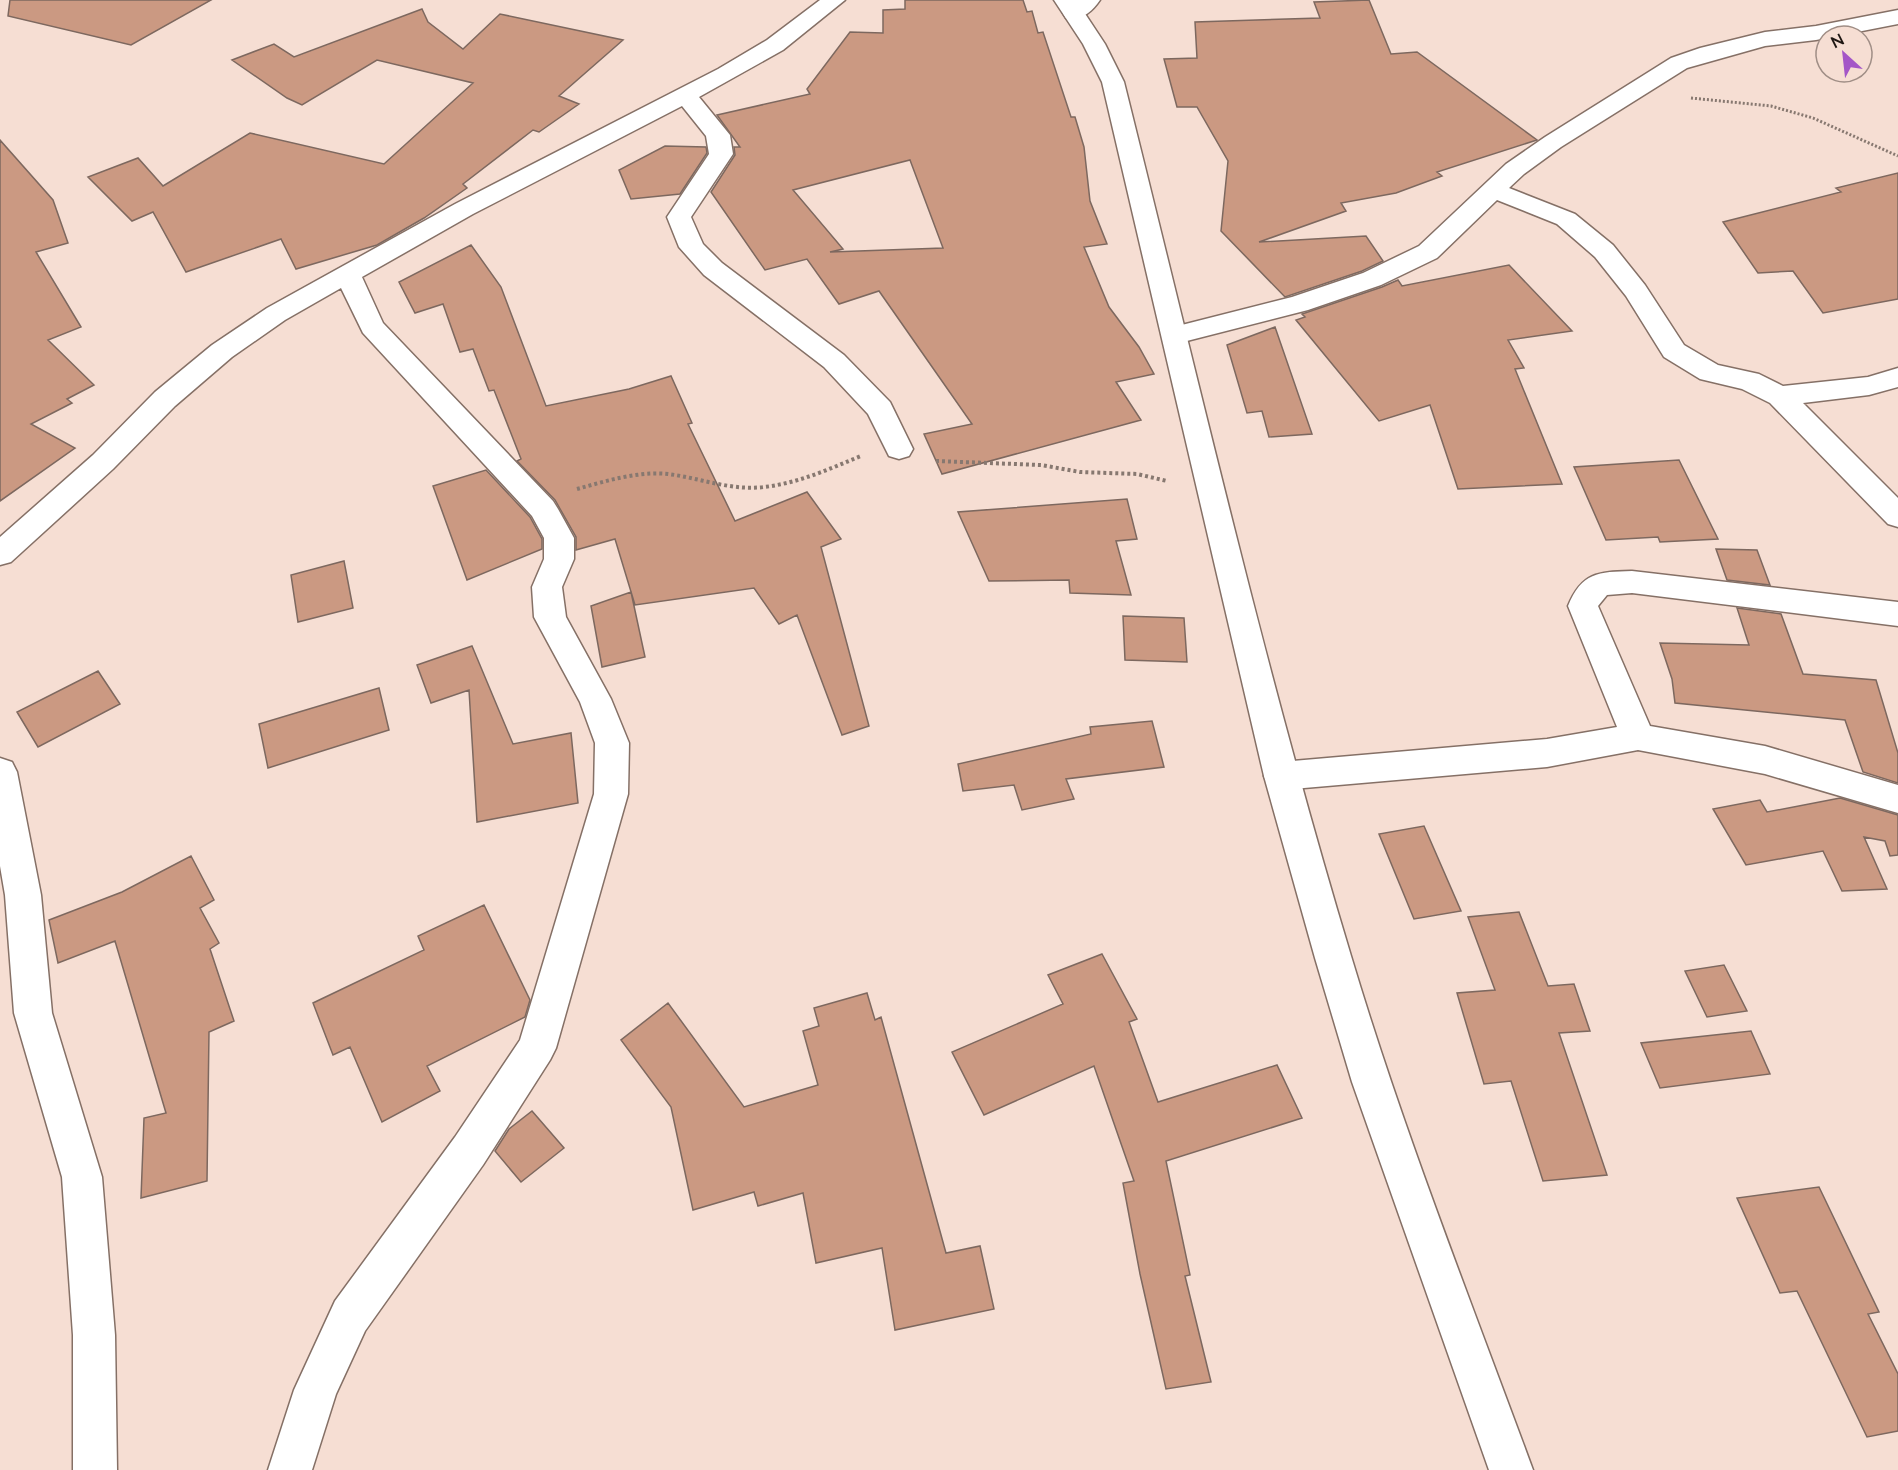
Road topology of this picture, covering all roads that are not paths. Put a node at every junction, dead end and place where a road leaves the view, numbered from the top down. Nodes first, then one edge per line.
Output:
1 (834, 0) edge
2 (1076, 4) edge
3 (1871, 4) dead end
4 (1898, 16) edge
5 (685, 95) junction
6 (1493, 190) junction
7 (348, 274) junction
8 (1176, 335) junction
9 (1898, 377) edge
10 (1780, 396) junction
11 (899, 449) dead end
12 (1898, 516) edge
13 (0, 554) edge
14 (1898, 614) edge
15 (1638, 737) junction
16 (0, 772) edge
17 (1281, 776) junction
18 (1898, 799) edge
19 (95, 1470) edge
20 (290, 1470) edge
21 (1511, 1470) edge

1 - 5 street
2 - 8 street
3 - 4 street
4 - 6 street
5 - 7 street
5 - 11 street
6 - 8 street
6 - 10 street
7 - 13 street
7 - 20 street
8 - 17 street
9 - 10 street
10 - 12 street
14 - 15 street
15 - 17 street
15 - 18 street
16 - 19 street
17 - 21 street

